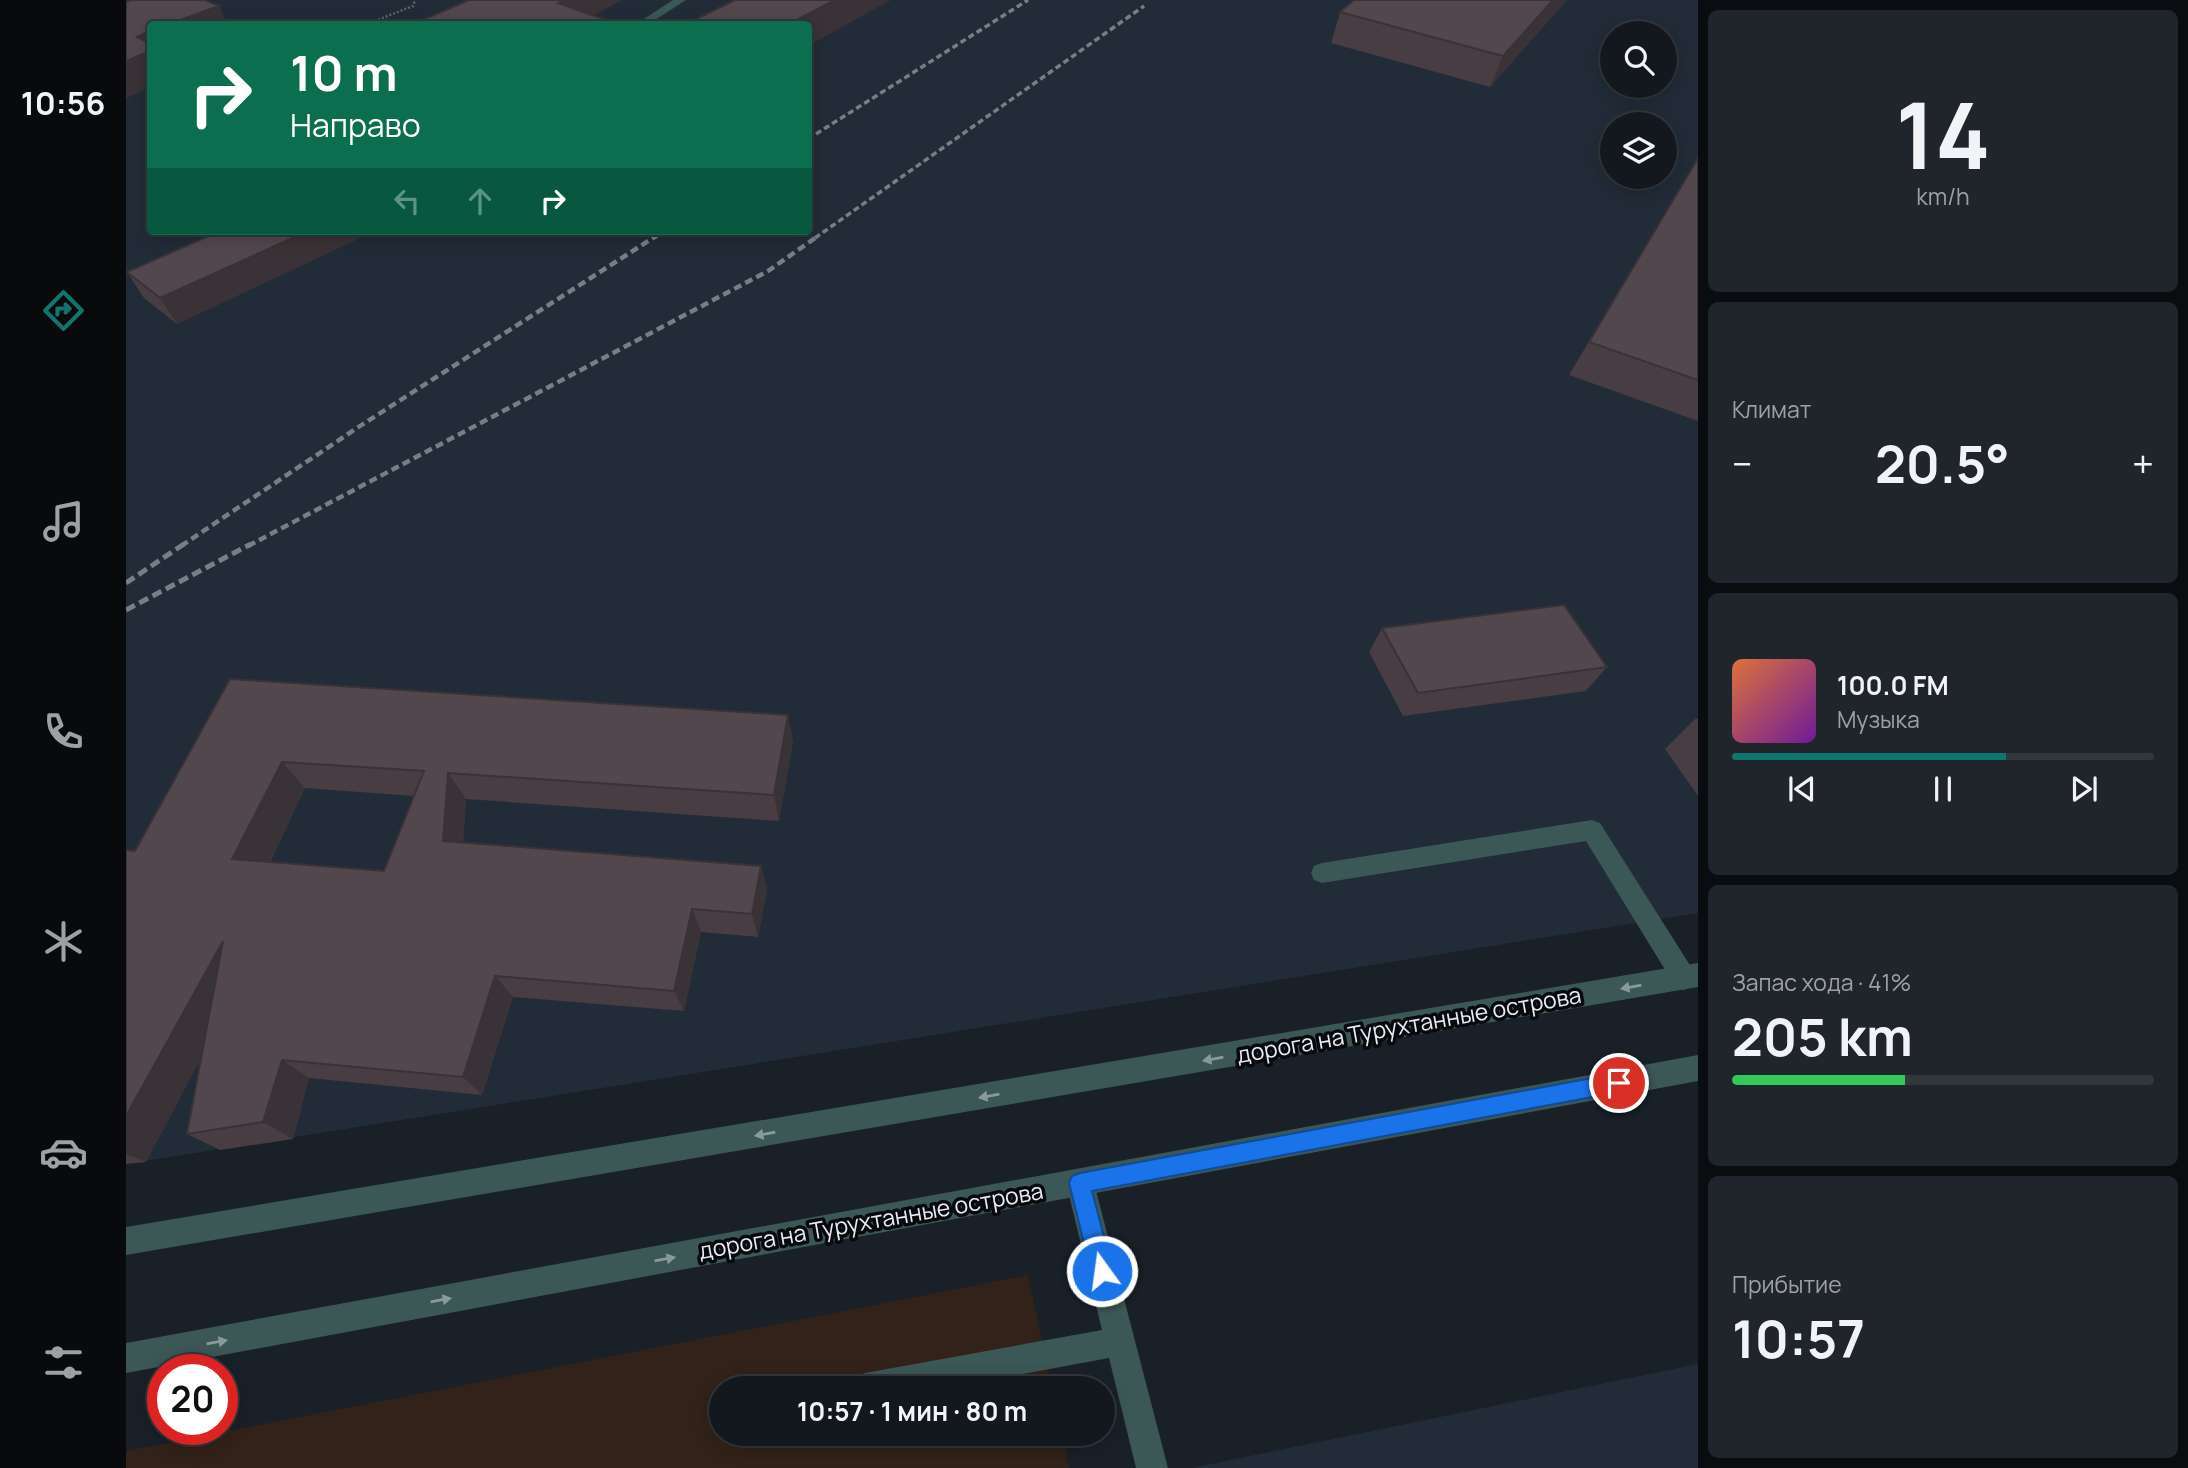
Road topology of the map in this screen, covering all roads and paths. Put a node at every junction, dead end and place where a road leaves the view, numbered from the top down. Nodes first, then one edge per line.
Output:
1 (415, 0) edge
2 (681, 0) edge
3 (376, 21) edge
4 (647, 21) edge
5 (1322, 873) dead end
6 (1691, 976) edge
7 (1698, 1068) edge
8 (1080, 1183) junction
9 (126, 1241) edge
10 (1119, 1341) junction
11 (126, 1358) edge
12 (930, 1376) edge
13 (1152, 1468) edge

1 - 3 path
2 - 4 street
5 - 6 street
6 -> 9 street, дорога на Турухтанные острова
7 - 8 street, дорога на Турухтанные острова
8 - 10 street
11 -> 8 street, дорога на Турухтанные острова
10 - 12 street
10 - 13 street

